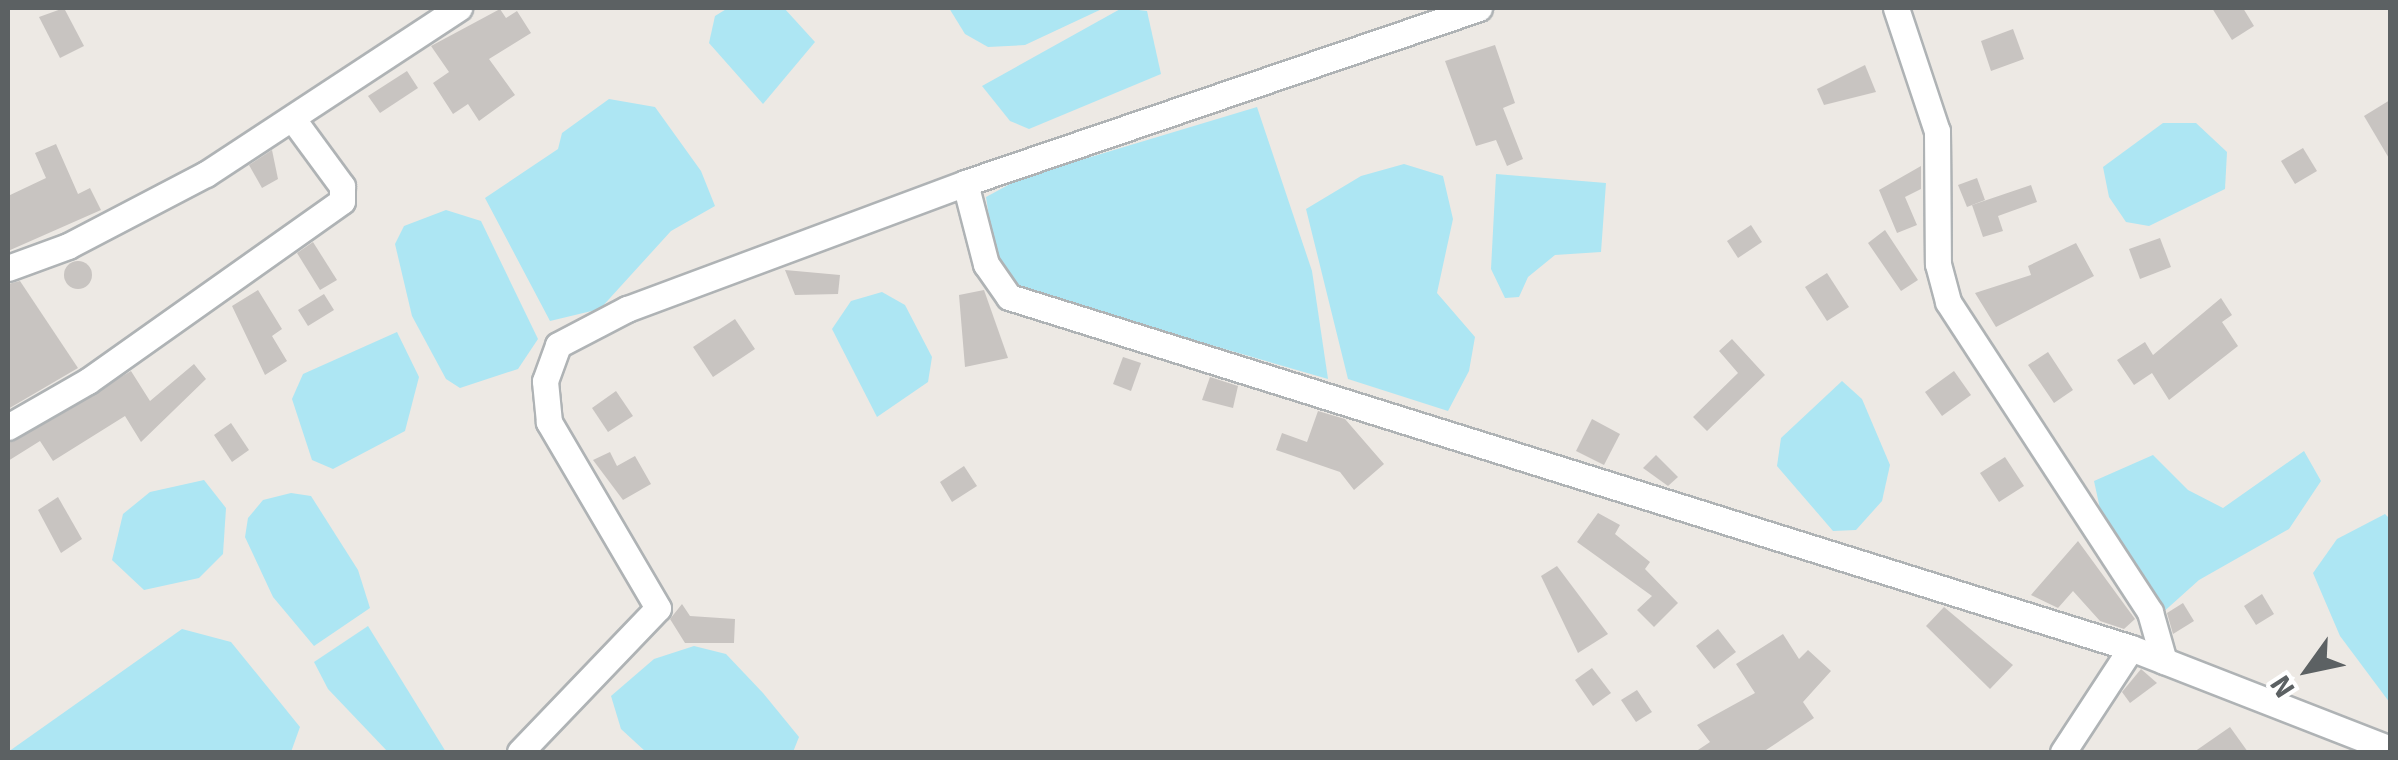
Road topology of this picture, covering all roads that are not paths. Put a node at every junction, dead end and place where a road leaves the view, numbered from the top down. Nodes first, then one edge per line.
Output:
1 (459, 8) edge
2 (1479, 8) edge
3 (1896, 8) edge
4 (295, 122) junction
5 (965, 184) junction
6 (8, 268) edge
7 (8, 427) edge
8 (2131, 648) junction
9 (2164, 661) junction
10 (2390, 749) edge
11 (520, 752) edge
12 (2064, 752) edge

1 - 4 street
2 - 5 street
3 - 9 street
4 - 6 street
4 - 7 street
5 - 8 street
5 - 11 street
8 - 9 street
8 - 12 street
9 - 10 street

